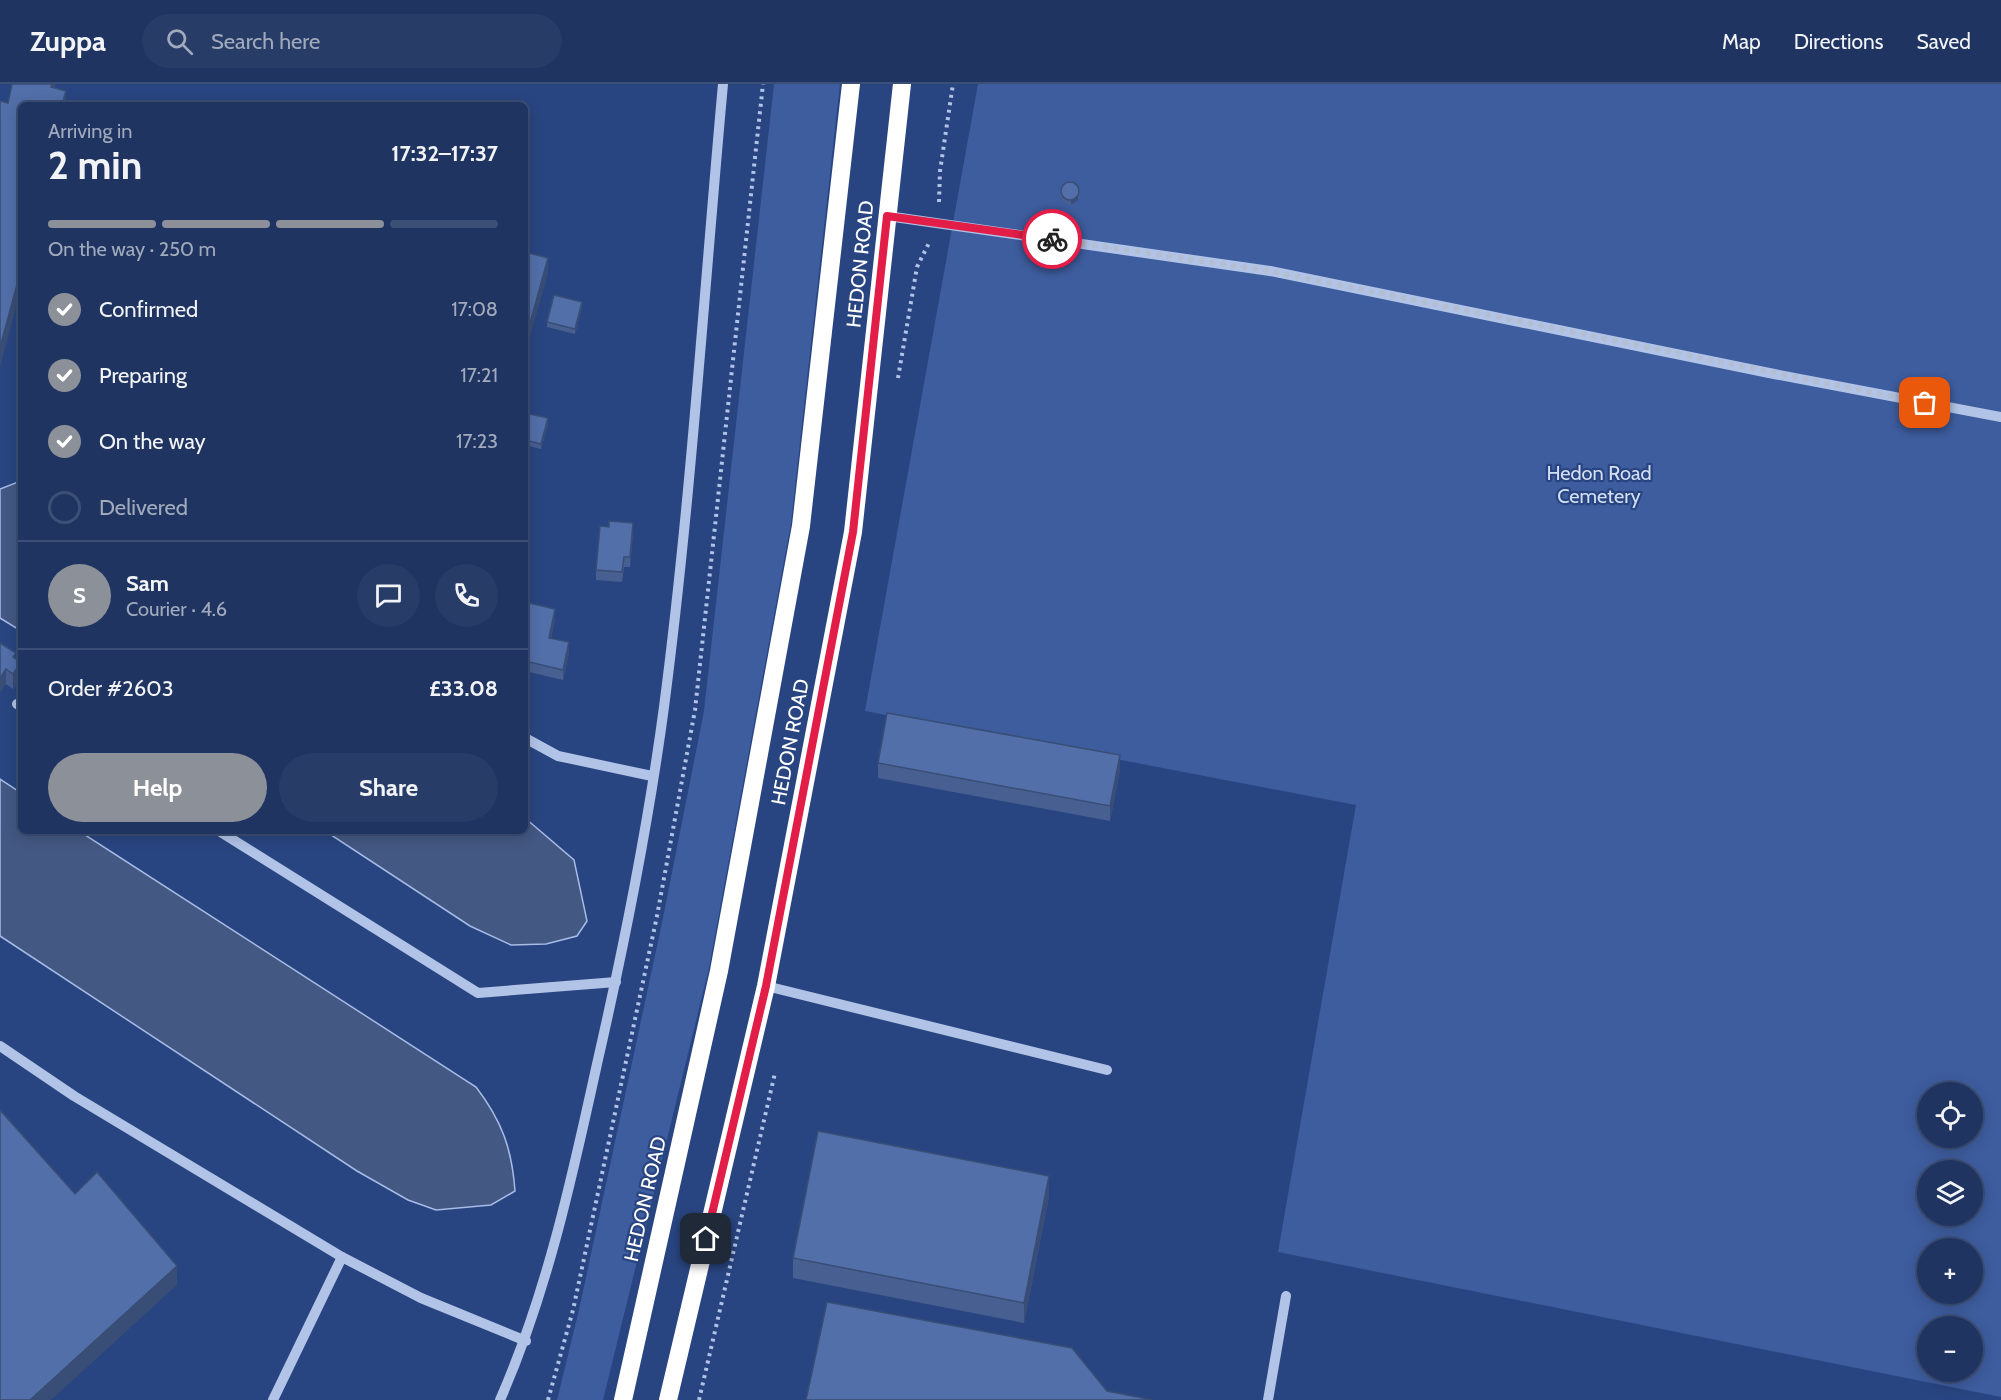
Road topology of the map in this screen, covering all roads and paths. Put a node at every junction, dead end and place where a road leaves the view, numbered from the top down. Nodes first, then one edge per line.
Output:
1 (723, 84) edge
2 (851, 84) edge
3 (902, 84) edge
4 (887, 216) junction
5 (2001, 417) edge
6 (528, 740) edge
7 (652, 776) junction
8 (224, 834) edge
9 (616, 982) junction
10 (766, 986) junction
11 (0, 1046) edge
12 (1107, 1070) dead end
13 (342, 1257) junction
14 (1286, 1296) dead end
15 (526, 1341) junction
16 (273, 1400) edge
17 (500, 1400) edge
18 (623, 1400) edge
19 (668, 1400) edge
20 (1269, 1400) edge

1 - 7 lane
2 - 18 highway, HEDON ROAD
3 - 4 highway, HEDON ROAD
4 - 5 lane
4 - 10 highway, HEDON ROAD
6 - 7 lane
7 - 9 lane
8 - 9 lane
9 - 15 lane
10 - 12 lane
10 - 19 highway, HEDON ROAD
11 - 13 lane
13 - 15 lane
13 - 16 lane
14 - 20 lane
15 - 17 lane

